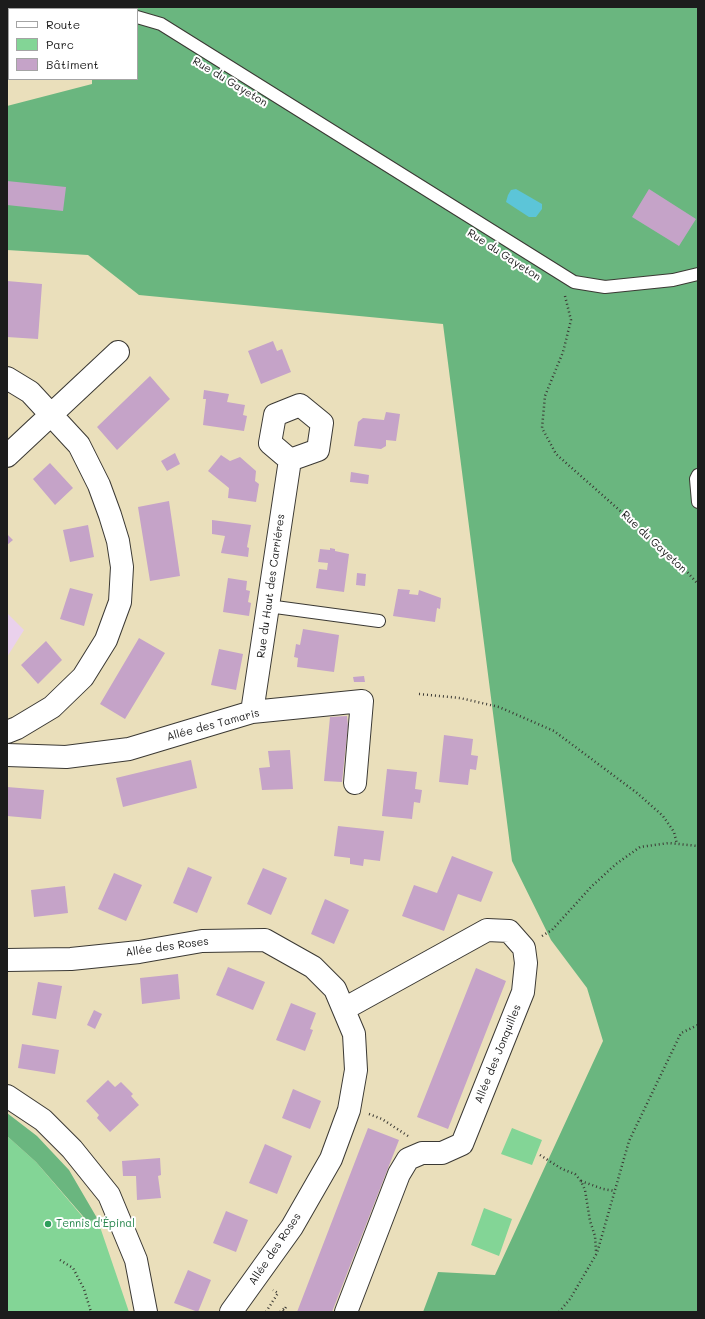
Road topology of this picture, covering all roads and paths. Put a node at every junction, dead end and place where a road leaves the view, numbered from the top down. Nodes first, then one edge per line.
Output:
1 (138, 17) edge
2 (698, 274) edge
3 (561, 293) dead end
4 (118, 352) dead end
5 (7, 378) edge
6 (52, 415) junction
7 (7, 456) edge
8 (290, 460) dead end
9 (698, 475) edge
10 (698, 502) edge
11 (698, 584) edge
12 (268, 606) junction
13 (379, 621) dead end
14 (419, 694) dead end
15 (252, 712) junction
16 (7, 732) edge
17 (7, 755) edge
18 (355, 783) dead end
19 (677, 844) junction
20 (698, 846) edge
21 (524, 948) junction
22 (7, 960) edge
23 (344, 1009) junction
24 (698, 1025) edge
25 (7, 1096) edge
26 (367, 1113) dead end
27 (415, 1140) dead end
28 (540, 1155) dead end
29 (581, 1181) junction
30 (615, 1191) junction
31 (597, 1253) junction
32 (60, 1260) dead end
33 (271, 1288) dead end
34 (91, 1312) edge
35 (146, 1312) edge
36 (231, 1312) edge
37 (266, 1312) edge
38 (280, 1312) edge
39 (283, 1312) edge
40 (346, 1312) edge
41 (559, 1312) edge

1 - 2 lane
3 - 11 path, Rue du Gayeton
4 - 6 street
5 - 6 street
6 - 7 street
6 - 16 street
8 - 12 street, Rue du Haut des Carriéres
9 - 10 lane
12 - 13 lane
12 - 15 street, Rue du Haut des Carriéres
14 - 19 path
15 - 17 street, Allée des Tamaris
15 - 18 street, Allée des Tamaris
19 - 20 path
19 - 21 path
21 - 23 street
21 - 40 street, Allée des Jonquilles
22 - 23 street, Allée des Roses
23 - 36 street, Allée des Roses
24 - 30 path
25 - 35 street
26 - 27 path
28 - 29 path
29 - 30 path
29 - 31 path
30 - 31 path
31 - 41 path
32 - 34 path
33 - 37 path
38 - 39 path

